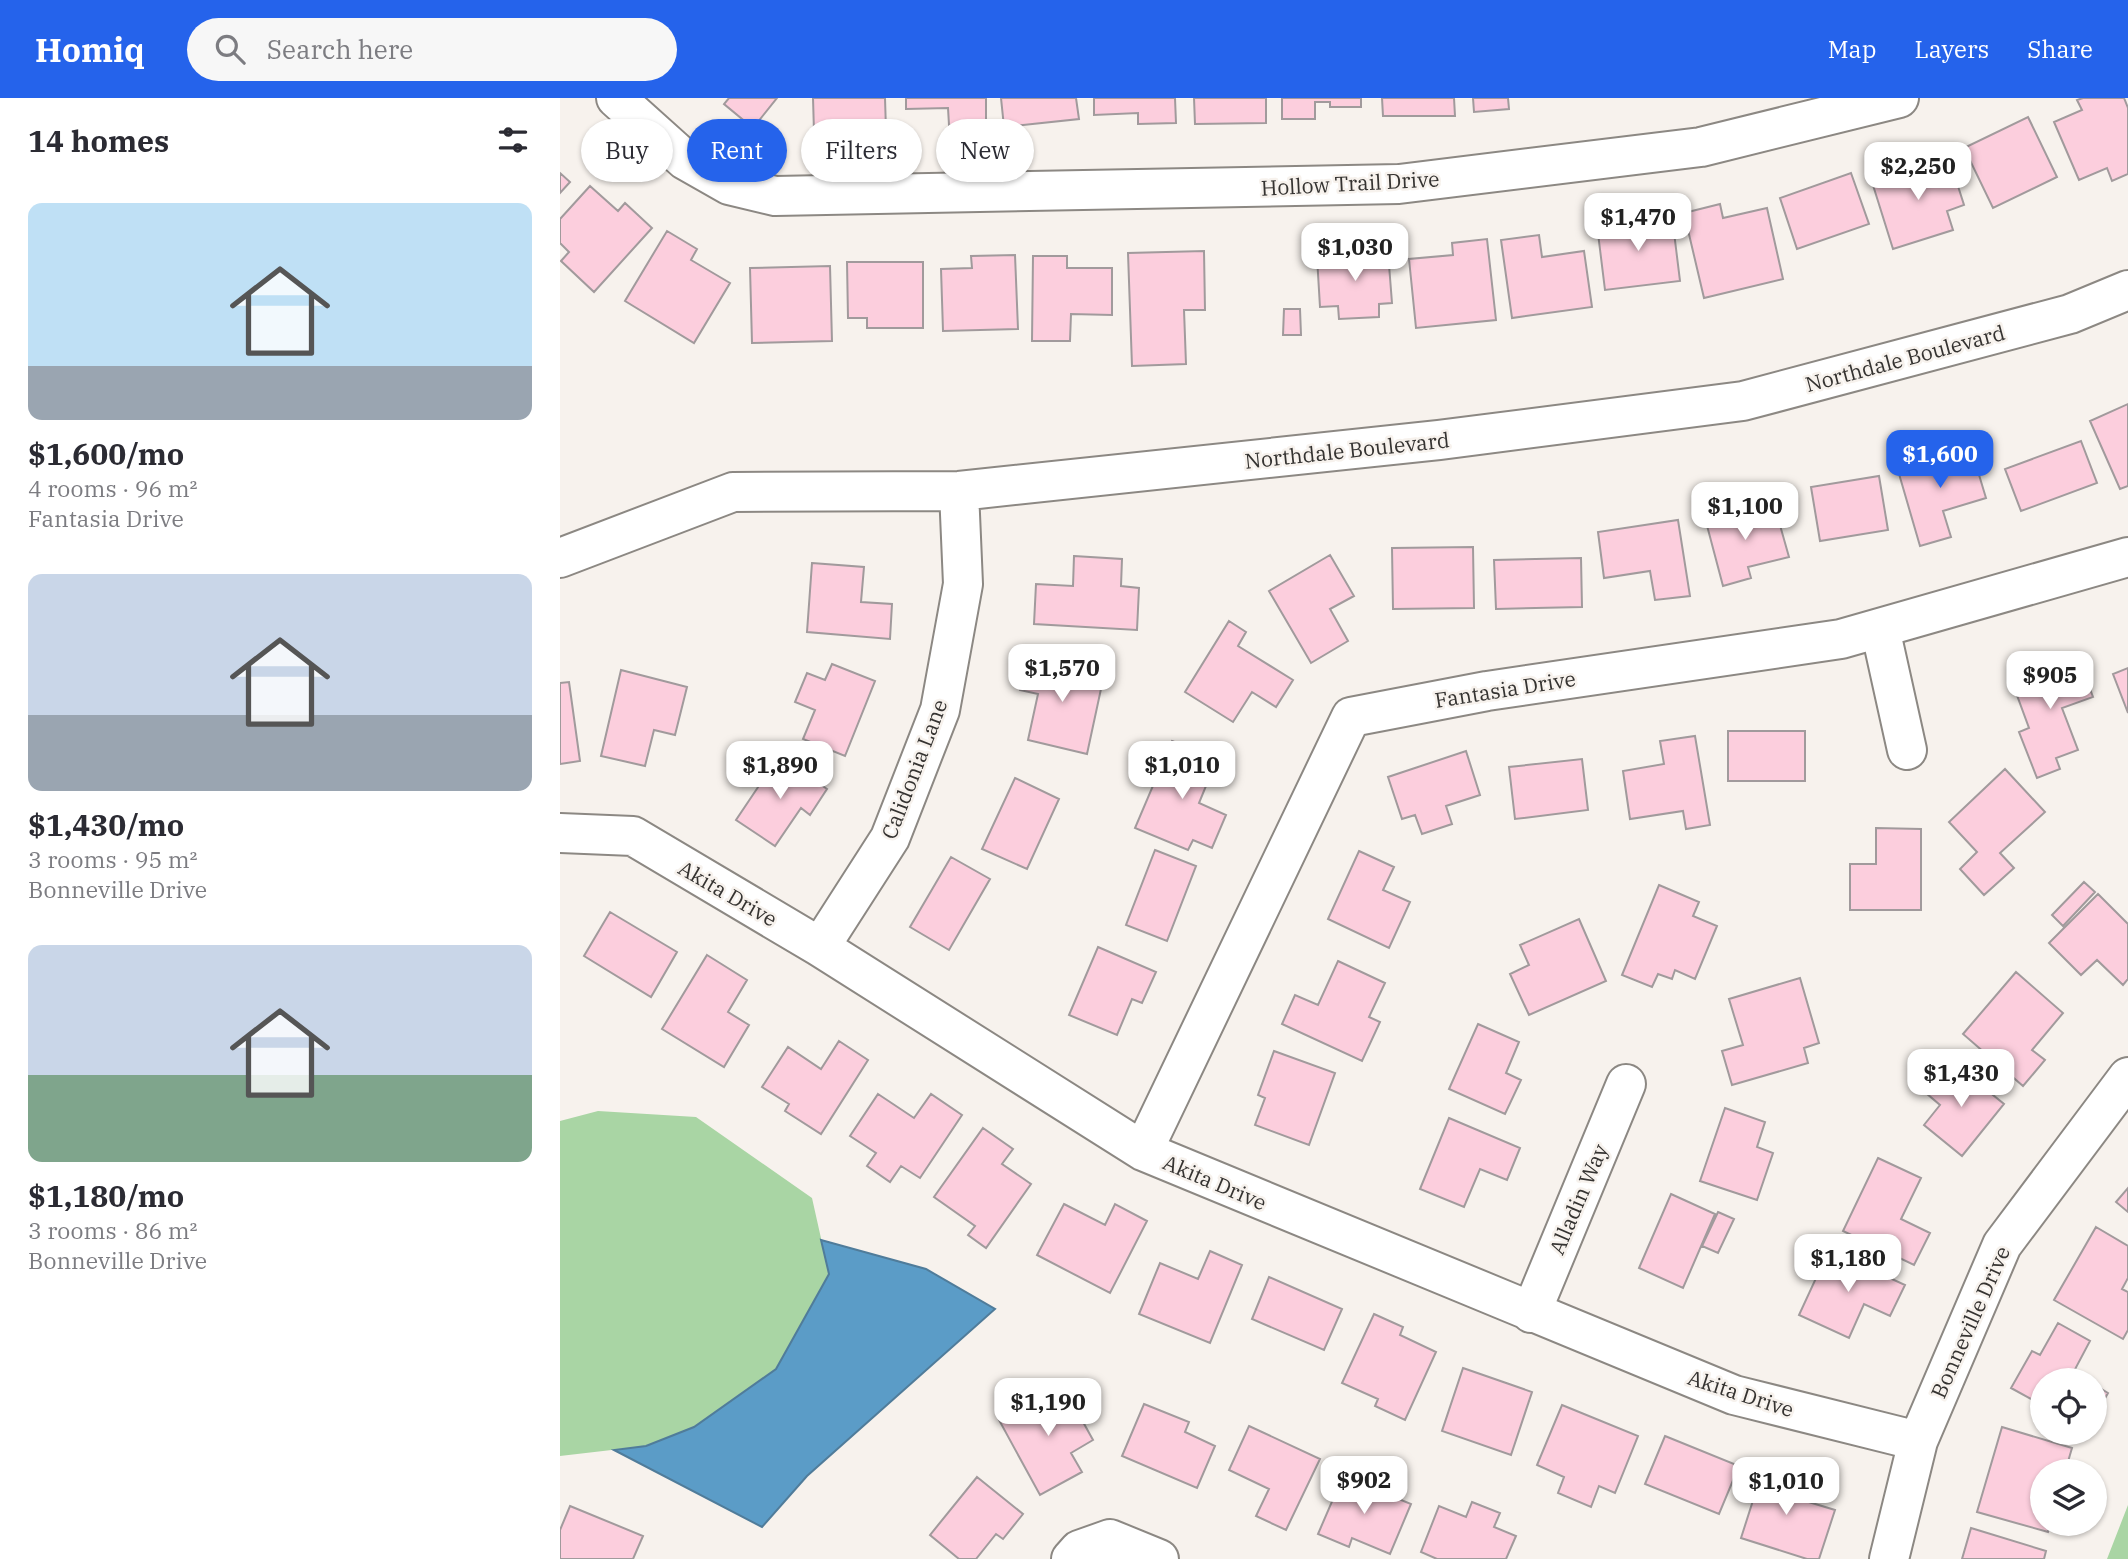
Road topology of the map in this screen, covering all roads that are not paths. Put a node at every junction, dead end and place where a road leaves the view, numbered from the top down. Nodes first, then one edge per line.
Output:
1 (616, 98) edge
2 (1899, 98) edge
3 (2128, 289) edge
4 (959, 491) junction
5 (2128, 557) edge
6 (560, 558) edge
7 (1880, 628) junction
8 (1907, 750) dead end
9 (560, 833) edge
10 (820, 947) junction
11 (2128, 1077) edge
12 (1626, 1084) dead end
13 (1143, 1152) junction
14 (1531, 1314) junction
15 (1918, 1441) junction
16 (1071, 1559) edge
17 (1159, 1559) edge
18 (1889, 1559) edge

1 - 2 street, Hollow Trail Drive
3 - 4 street, Northdale Boulevard
4 - 6 street, Northdale Boulevard
4 - 10 street, Calidonia Lane
5 - 7 street, Fantasia Drive
7 - 8 street
7 - 13 street, Fantasia Drive
9 - 10 street, Akita Drive
10 - 13 street, Akita Drive
11 - 15 street, Bonneville Drive
12 - 14 street, Alladin Way
13 - 14 street, Akita Drive
14 - 15 street, Akita Drive
15 - 18 street, Bonneville Drive
16 - 17 street

